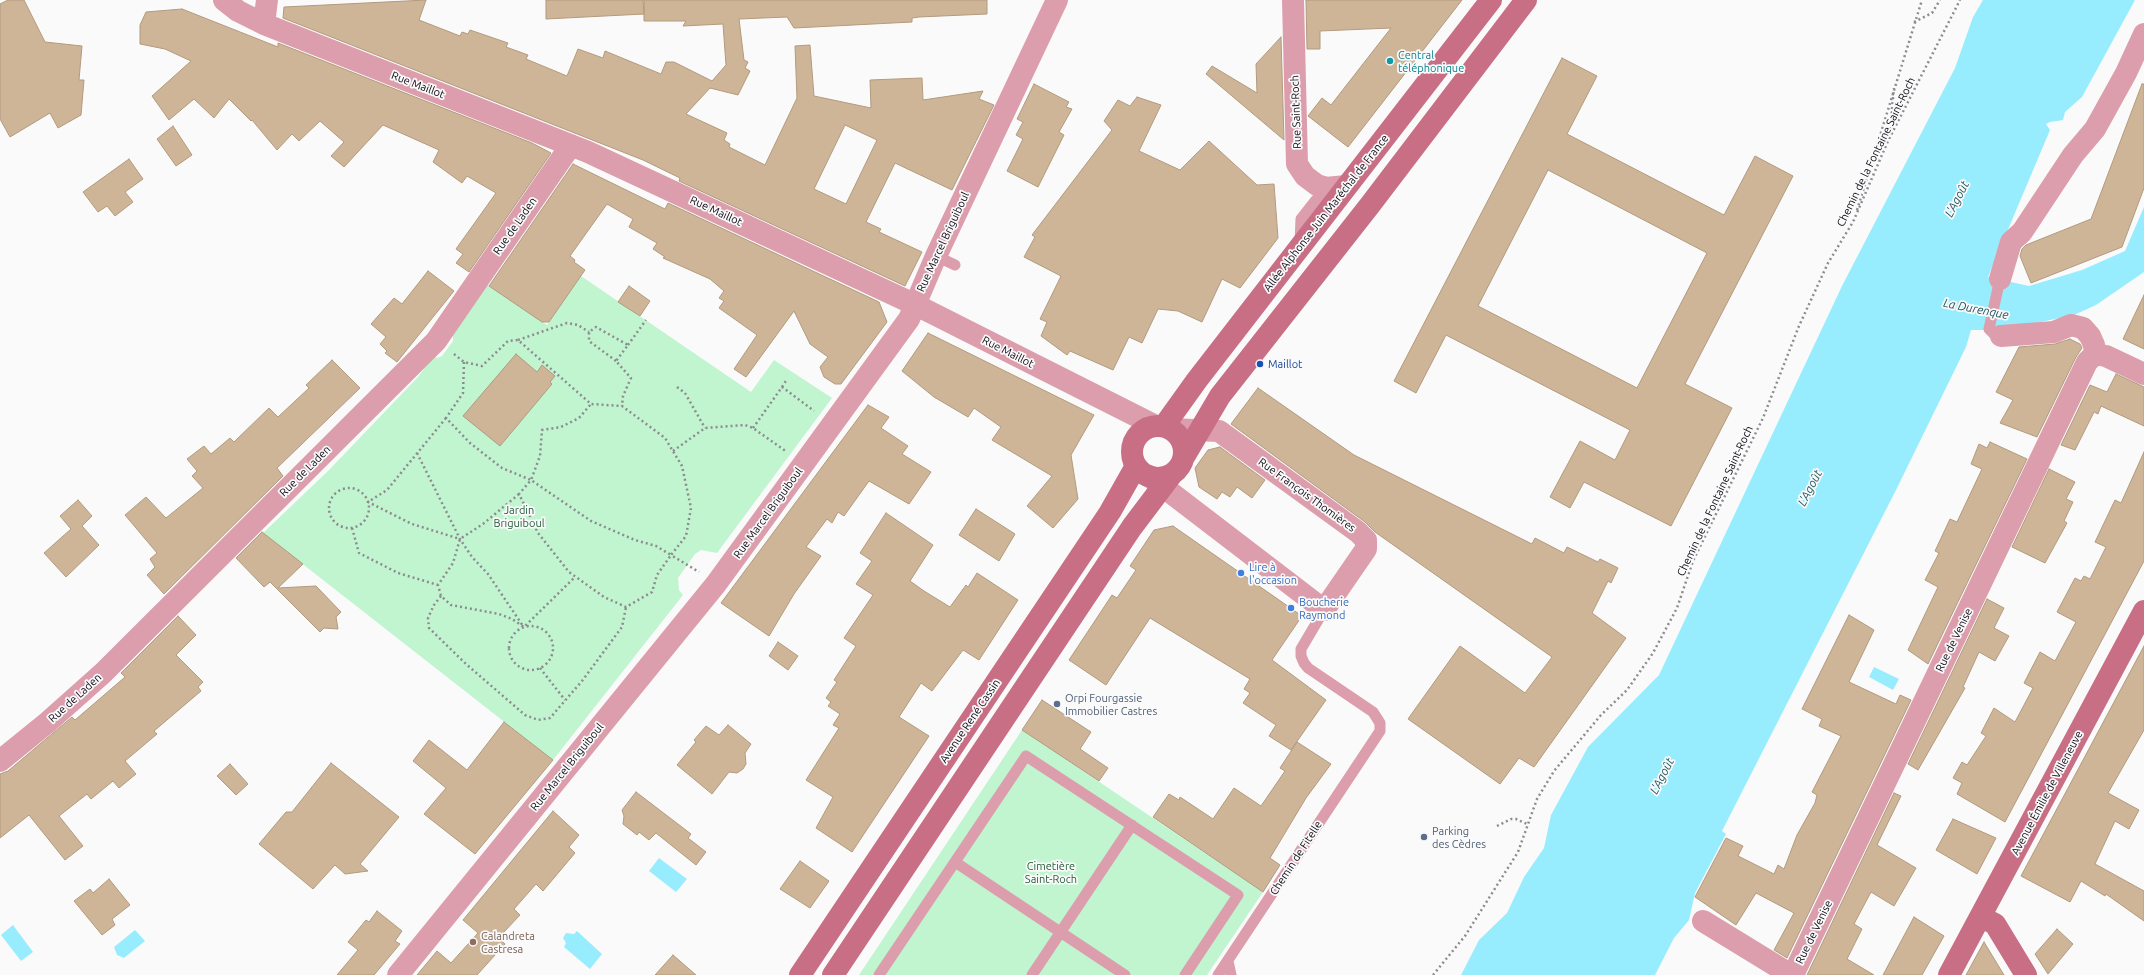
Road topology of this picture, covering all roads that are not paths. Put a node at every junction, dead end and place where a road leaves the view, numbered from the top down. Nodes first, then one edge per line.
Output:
1 (224, 0) edge
2 (267, 0) edge
3 (1057, 0) edge
4 (1293, 0) edge
5 (1491, 0) edge
6 (1526, 0) edge
7 (264, 24) junction
8 (2144, 34) edge
9 (571, 145) junction
10 (1342, 187) junction
11 (2000, 279) joint
12 (916, 305) junction
13 (1995, 333) joint
14 (2095, 354) junction
15 (2144, 374) edge
16 (1163, 427) junction
17 (1209, 431) junction
18 (1161, 472) junction
19 (1324, 610) junction
20 (2144, 611) edge
21 (1373, 740) joint
22 (0, 761) edge
23 (1132, 825) junction
24 (955, 862) junction
25 (1981, 917) junction
26 (1703, 921) dead end
27 (1061, 932) junction
28 (1228, 961) junction
29 (884, 973) edge
30 (398, 975) edge
31 (800, 975) edge
32 (833, 975) edge
33 (1032, 975) edge
34 (1125, 975) edge
35 (1185, 975) edge
36 (1218, 975) edge
37 (1231, 975) edge
38 (1792, 975) edge
39 (1949, 975) edge
40 (2026, 975) edge

1 - 7 street, Rue Maillot
2 - 7 street
3 - 12 street, Rue Marcel Briguiboul
4 - 10 street, Rue Saint-Roch
5 - 10 main road, Allée Alphonse Juin Maréchal de France
6 - 17 main road
7 - 9 street, Rue Maillot
8 - 11 street
9 - 12 street, Rue Maillot
9 - 22 street, Rue de Laden
10 - 16 main road, Allée Alphonse Juin Maréchal de France
11 - 13 lane
12 - 16 street, Rue Maillot
12 - 30 street, Rue Marcel Briguiboul
13 - 14 street
14 - 15 street
14 - 38 street, Rue de Venise
16 - 17 street
16 - 18 main road
16 - 18 main road
17 - 18 main road
17 - 19 street, Rue François Thomières
18 - 19 street
18 - 31 main road, Avenue René Cassin
18 - 32 main road
19 - 21 lane, Rue François Thomières
20 - 25 main road, Avenue Émilie de Villeneuve
21 - 28 lane, Chemin de Fitelle
23 - 24 lane
23 - 27 lane
23 - 35 lane
24 - 27 lane
24 - 29 lane
25 - 39 main road, Avenue Émilie de Villeneuve
25 - 40 main road
26 - 38 street
27 - 33 lane
27 - 34 lane
28 - 36 lane, Chemin de Fitelle
28 - 37 lane

